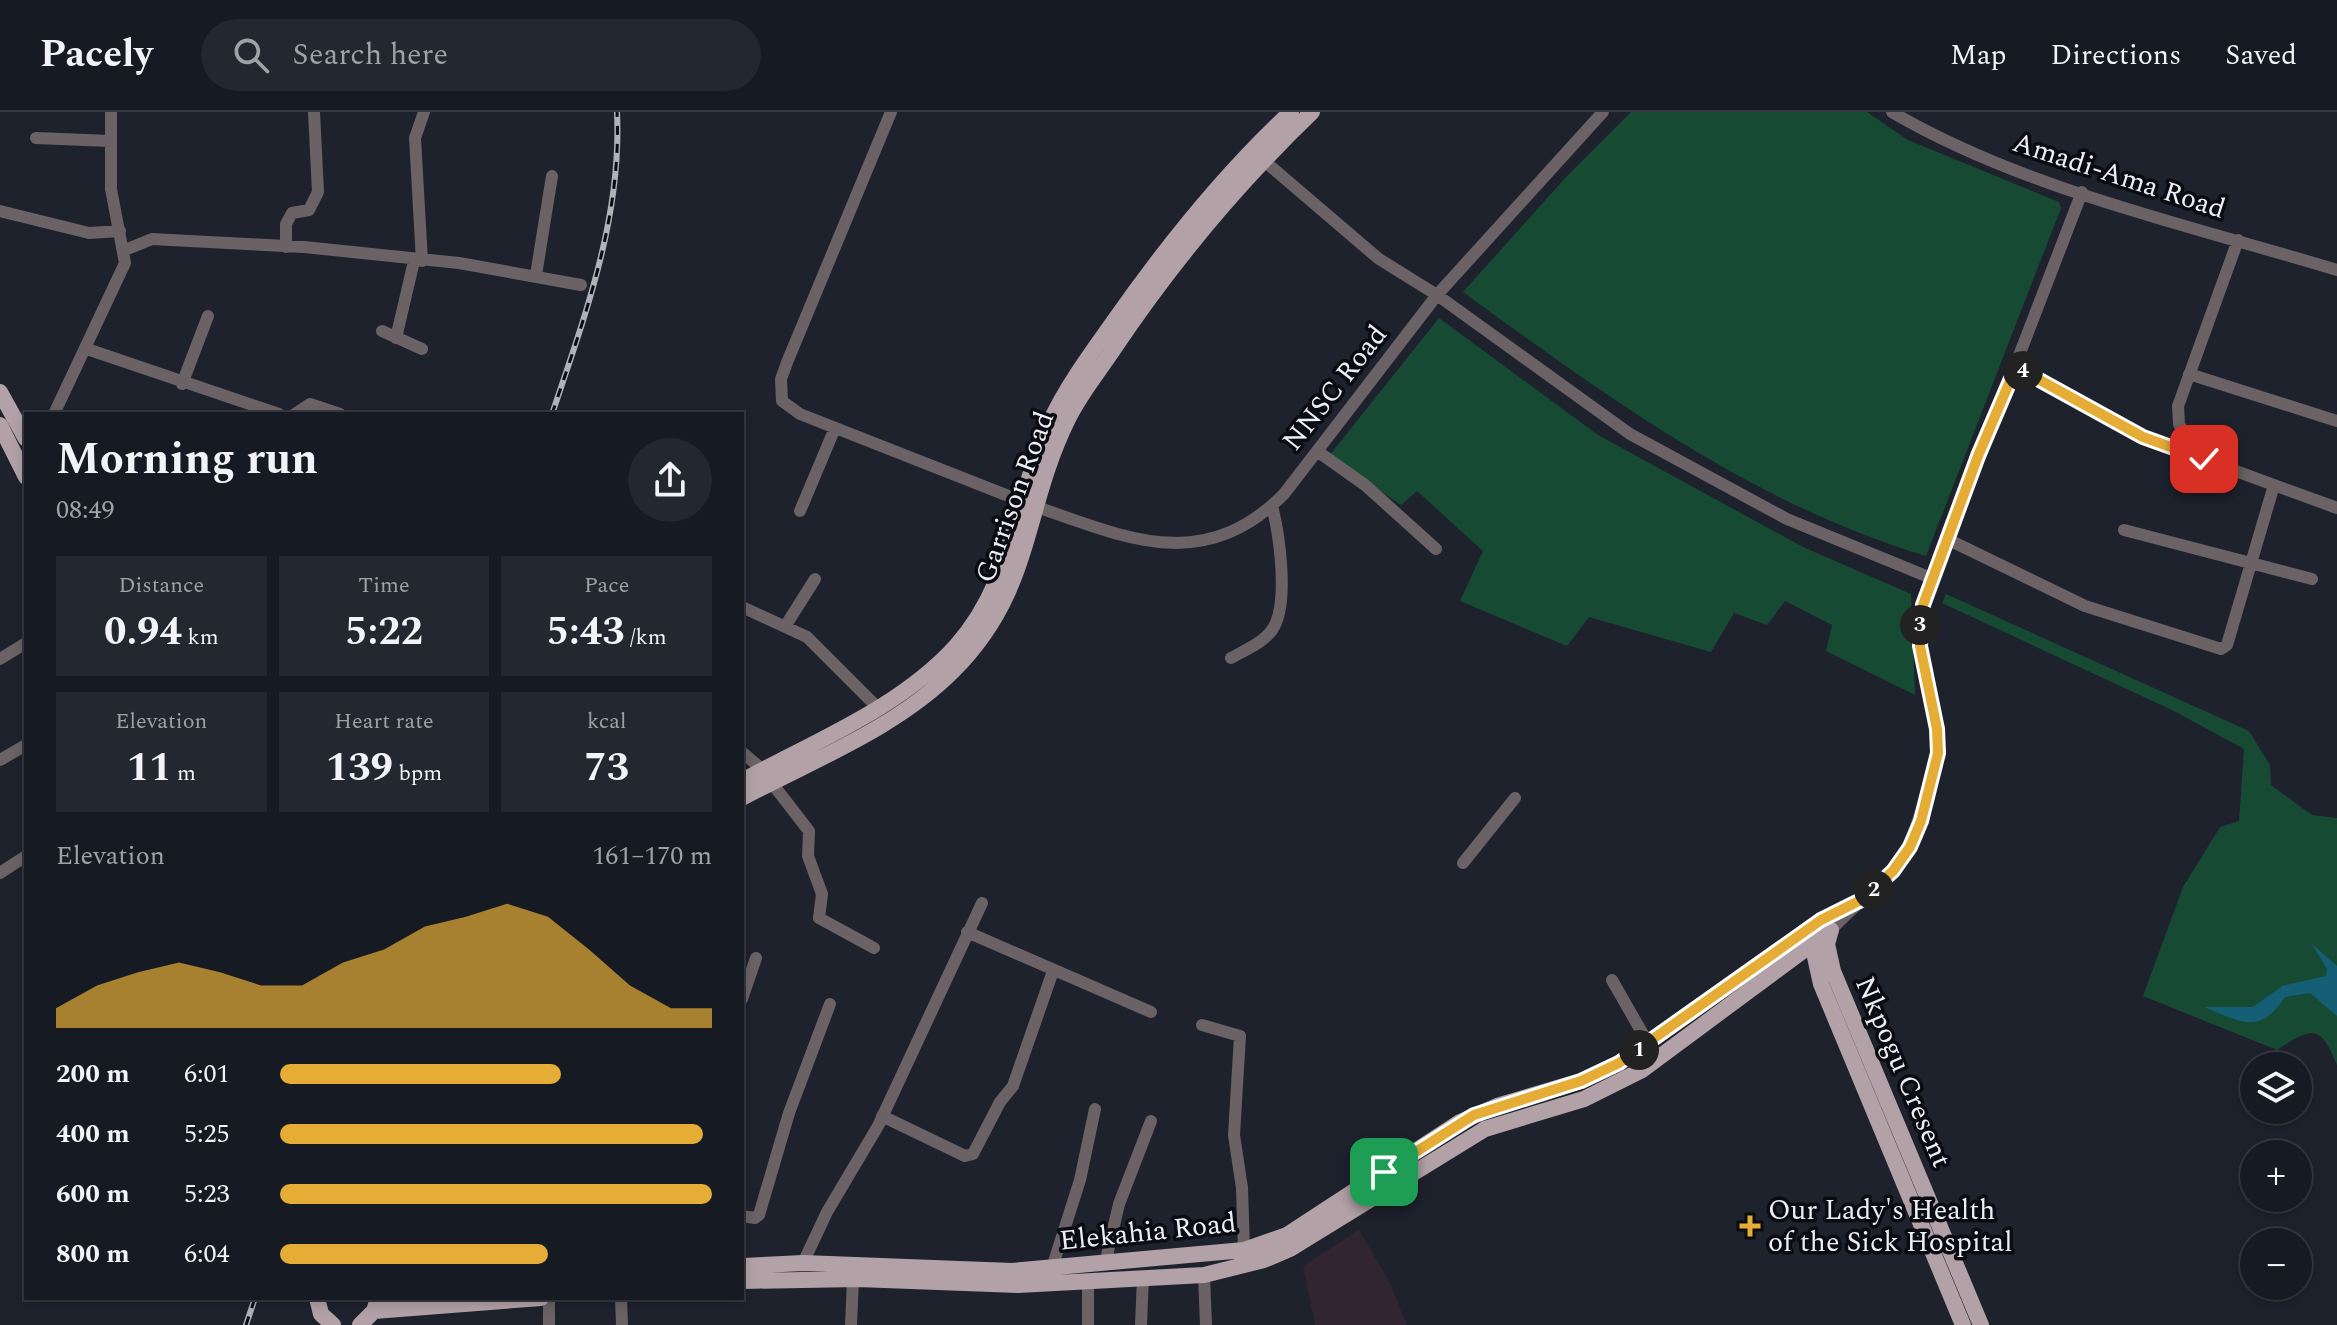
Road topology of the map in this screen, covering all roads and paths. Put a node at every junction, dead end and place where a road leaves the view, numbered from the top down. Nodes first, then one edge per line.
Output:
1 (111, 112) edge
2 (314, 112) edge
3 (424, 112) edge
4 (891, 112) edge
5 (1291, 112) edge
6 (1312, 112) edge
7 (1603, 112) edge
8 (1892, 112) edge
9 (36, 138) dead end
10 (110, 141) junction
11 (1263, 160) junction
12 (552, 176) dead end
13 (2082, 192) junction
14 (0, 211) edge
15 (120, 231) junction
16 (2238, 240) junction
17 (286, 247) junction
18 (125, 250) junction
19 (418, 261) junction
20 (2337, 270) edge
21 (536, 275) junction
22 (581, 285) dead end
23 (1437, 295) junction
24 (208, 316) dead end
25 (382, 331) dead end
26 (396, 338) junction
27 (87, 349) junction
28 (422, 349) dead end
29 (2016, 367) junction
30 (2189, 374) junction
31 (182, 384) junction
32 (0, 392) edge
33 (55, 412) edge
34 (273, 412) edge
35 (298, 412) edge
36 (334, 412) edge
37 (2337, 421) edge
38 (0, 425) edge
39 (835, 428) junction
40 (24, 435) edge
41 (1317, 451) junction
42 (2195, 455) junction
43 (24, 473) edge
44 (2274, 485) junction
45 (1029, 504) junction
46 (1272, 506) junction
47 (2337, 508) edge
48 (800, 511) dead end
49 (2124, 530) dead end
50 (1947, 539) junction
51 (1436, 549) dead end
52 (2250, 563) junction
53 (1931, 578) junction
54 (815, 579) dead end
55 (2312, 579) dead end
56 (744, 608) edge
57 (786, 625) junction
58 (24, 644) edge
59 (1231, 658) dead end
60 (0, 659) edge
61 (877, 707) junction
62 (24, 746) edge
63 (744, 754) edge
64 (0, 760) edge
65 (767, 776) junction
66 (744, 781) edge
67 (744, 796) edge
68 (1515, 798) dead end
69 (0, 855) edge
70 (24, 857) edge
71 (1463, 863) dead end
72 (6, 869) edge
73 (982, 903) dead end
74 (1826, 925) junction
75 (967, 932) junction
76 (1787, 944) junction
77 (1811, 947) junction
78 (874, 948) dead end
79 (756, 958) dead end
80 (1785, 967) junction
81 (1053, 971) junction
82 (1833, 971) junction
83 (1612, 980) dead end
84 (1821, 984) junction
85 (744, 993) edge
86 (830, 1004) dead end
87 (1151, 1012) dead end
88 (1202, 1025) dead end
89 (1648, 1043) junction
90 (1095, 1109) dead end
91 (882, 1116) junction
92 (1151, 1121) dead end
93 (744, 1216) edge
94 (1244, 1250) junction
95 (803, 1263) junction
96 (1105, 1264) junction
97 (744, 1266) edge
98 (1052, 1268) junction
99 (1204, 1275) junction
100 (1143, 1277) junction
101 (853, 1279) junction
102 (744, 1281) edge
103 (1088, 1281) junction
104 (494, 1300) edge
105 (549, 1300) edge
106 (621, 1300) edge
107 (376, 1305) edge
108 (360, 1325) edge
109 (549, 1325) edge
110 (622, 1325) edge
111 (851, 1325) edge
112 (1088, 1325) edge
113 (1141, 1325) edge
114 (1206, 1325) edge
115 (1963, 1325) edge
116 (1981, 1325) edge

1 - 10 street
2 - 17 street
3 - 19 street
4 - 39 street, NNSC Road
5 - 45 main road, Garrison Road
6 - 11 main road, Garrison Road
7 - 23 street, NNSC Road
8 - 13 street, Amadi-Ama Road
9 - 10 street
10 - 15 street
11 - 23 street
11 - 45 main road, Garrison Road
12 - 21 street
13 - 16 street, Amadi-Ama Road
13 - 29 street, Elekahia Road
14 - 15 street
15 - 18 street
16 - 20 street, Amadi-Ama Road
16 - 30 street
17 - 18 street
17 - 19 street
18 - 27 street
19 - 21 street
19 - 26 street
21 - 22 street
23 - 41 street, NNSC Road
23 - 53 street
24 - 31 street
25 - 26 street
26 - 28 street
27 - 31 street
27 - 33 street
29 - 42 street
29 - 50 street, Elekahia Road
30 - 37 street
30 - 42 street
31 - 34 street
32 - 40 main road
35 - 36 street
38 - 43 main road
39 - 45 street, NNSC Road
39 - 48 street
41 - 46 street, NNSC Road
41 - 51 street
42 - 44 street
44 - 47 street
44 - 52 street
45 - 46 street, NNSC Road
45 - 61 main road, Garrison Road
45 - 65 main road, Garrison Road
46 - 59 street
49 - 52 street
50 - 52 street
50 - 53 street, Elekahia Road
52 - 55 street
53 - 74 street, Elekahia Road
54 - 57 street
56 - 57 street
57 - 61 street
58 - 60 street
61 - 65 main road, Garrison Road
62 - 64 street
63 - 65 street
65 - 66 main road, Garrison Road
65 - 67 main road, Garrison Road
65 - 78 street
68 - 71 street
69 - 72 street
70 - 72 street
73 - 75 street
74 - 76 main road, Elekahia Road
74 - 77 main road, Elekahia Road
74 - 82 main road, Nkpogu Cresent
75 - 81 street
75 - 91 street
76 - 77 main road
76 - 89 main road, Elekahia Road
77 - 80 main road, Elekahia Road
77 - 82 main road, Nkpogu Cresent
77 - 84 main road, Nkpogu Cresent
79 - 85 street
80 - 84 main road, Nkpogu Cresent
80 - 99 main road, Elekahia Road
81 - 87 street
81 - 91 street
82 - 116 main road, Nkpogu Cresent
83 - 89 street
84 - 115 main road, Nkpogu Cresent
86 - 93 street
88 - 94 street
89 - 94 main road, Elekahia Road
90 - 98 street
91 - 95 street
92 - 96 street
94 - 96 main road, Elekahia Road
95 - 97 main road, Elekahia Road
95 - 98 main road, Elekahia Road
96 - 98 main road, Elekahia Road
99 - 100 main road, Elekahia Road
99 - 114 street
100 - 103 main road, Elekahia Road
100 - 113 street
101 - 102 main road, Elekahia Road
101 - 103 main road, Elekahia Road
101 - 111 street
103 - 112 street
104 - 107 main road
105 - 109 street
106 - 110 street
107 - 108 main road

